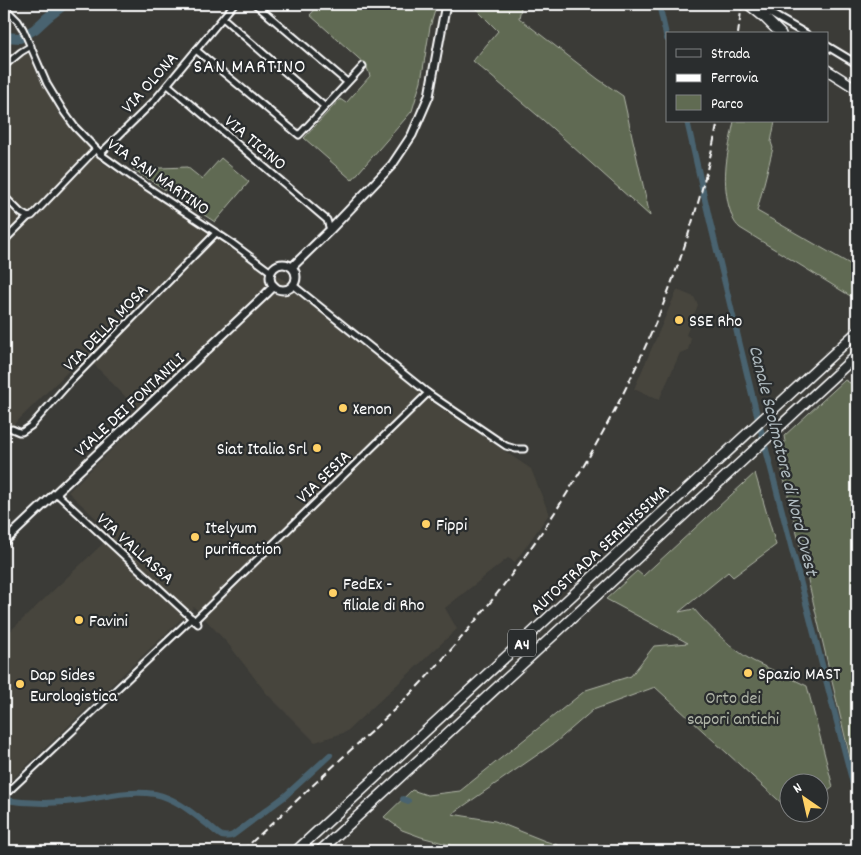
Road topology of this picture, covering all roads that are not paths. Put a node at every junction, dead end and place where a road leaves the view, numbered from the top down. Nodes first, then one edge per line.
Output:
1 (234, 4) edge
2 (255, 4) edge
3 (446, 4) edge
4 (748, 4) edge
5 (754, 4) edge
6 (4, 7) edge
7 (223, 18) junction
8 (779, 32) edge
9 (803, 32) edge
10 (30, 43) junction
11 (828, 47) edge
12 (196, 50) junction
13 (857, 64) edge
14 (4, 66) edge
15 (362, 66) dead end
16 (828, 71) edge
17 (347, 82) junction
18 (168, 85) junction
19 (857, 89) edge
20 (325, 107) junction
21 (96, 149) junction
22 (100, 154) junction
23 (4, 196) edge
24 (28, 217) junction
25 (327, 220) junction
26 (339, 220) junction
27 (330, 230) junction
28 (216, 233) junction
29 (4, 241) edge
30 (292, 268) junction
31 (271, 272) junction
32 (293, 285) junction
33 (274, 286) junction
34 (857, 332) edge
35 (857, 355) edge
36 (428, 393) junction
37 (12, 429) dead end
38 (524, 449) dead end
39 (56, 494) junction
40 (4, 542) edge
41 (195, 621) junction
42 (8, 792) dead end
43 (296, 851) edge
44 (320, 851) edge

1 - 7 street, VIA OLONA
2 - 17 street
3 - 26 main road
4 - 8 highway
5 - 9 street
6 - 10 street, VIA SAN MARTINO
7 - 12 street, VIA OLONA
7 - 20 street
10 - 14 street
10 - 21 street, VIA SAN MARTINO
11 - 13 street
12 - 18 street, VIA OLONA
12 - 20 street
15 - 17 street
16 - 19 highway
17 - 20 street
18 - 22 street, VIA OLONA
18 - 25 street, VIA TICINO
21 - 22 street, VIA SAN MARTINO
21 - 24 street
22 - 28 street, VIA SAN MARTINO
23 - 24 street
24 - 29 street
25 - 26 street
25 - 27 street
26 - 27 main road
27 - 30 main road
28 - 31 street, VIA SAN MARTINO
28 - 37 street, VIA DELLA MOSA
30 - 31 main road
30 - 32 main road
31 - 33 main road
32 - 33 main road
32 - 36 street
33 - 39 main road, VIALE DEI FONTANILI
34 - 43 highway, AUTOSTRADA SERENISSIMA / A4
35 - 44 highway, AUTOSTRADA SERENISSIMA / A4
36 - 38 street
36 - 41 street, VIA SESIA
39 - 40 main road, VIALE DEI FONTANILI
39 - 41 street, VIA VALLASSA
41 - 42 street, VIA SESIA

